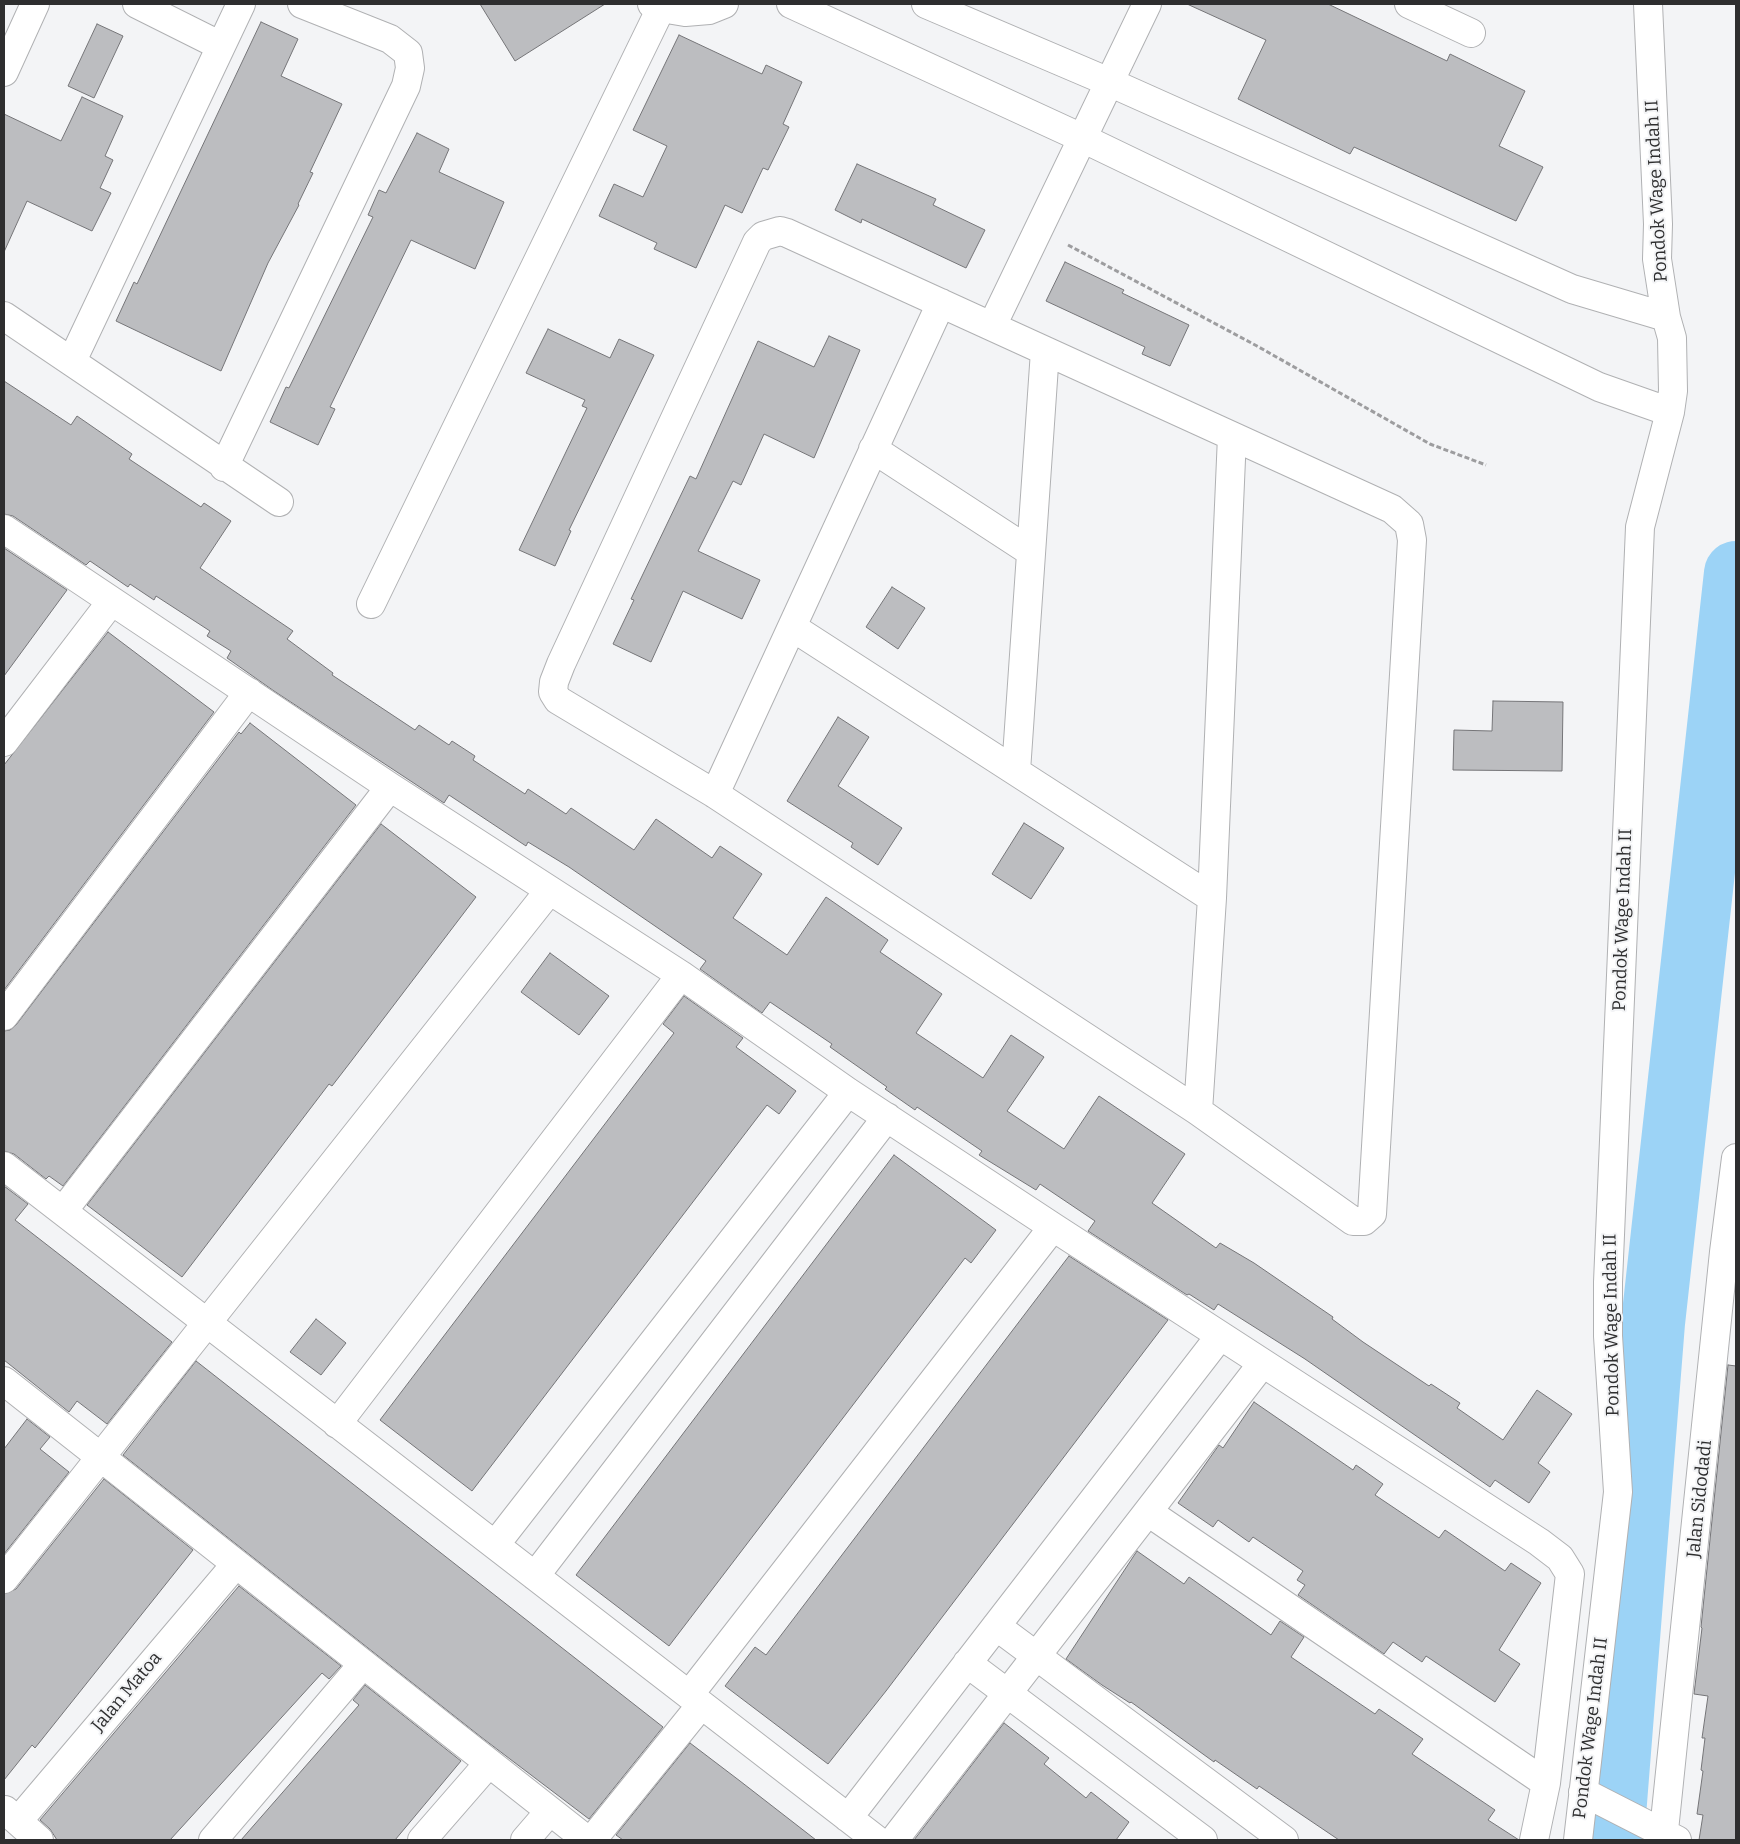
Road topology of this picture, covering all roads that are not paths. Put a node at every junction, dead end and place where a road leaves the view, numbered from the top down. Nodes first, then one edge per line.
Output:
1 (35, 4) edge
2 (137, 4) edge
3 (241, 4) edge
4 (302, 4) edge
5 (724, 4) edge
6 (791, 4) edge
7 (926, 4) edge
8 (1147, 4) edge
9 (1648, 4) edge
10 (656, 6) edge
11 (1418, 6) edge
12 (1471, 33) dead end
13 (221, 46) junction
14 (4, 72) edge
15 (1109, 82) junction
16 (1082, 138) junction
17 (941, 303) junction
18 (4, 316) edge
19 (1666, 317) junction
20 (992, 326) junction
21 (1044, 351) junction
22 (72, 362) junction
23 (1670, 412) junction
24 (1232, 436) junction
25 (873, 449) junction
26 (224, 467) junction
27 (279, 502) dead end
28 (4, 529) edge
29 (1031, 552) junction
30 (111, 602) junction
31 (371, 604) dead end
32 (792, 627) junction
33 (249, 692) junction
34 (4, 742) edge
35 (1016, 771) junction
36 (390, 787) junction
37 (715, 794) junction
38 (549, 891) junction
39 (1212, 898) junction
40 (681, 975) junction
41 (4, 1016) edge
42 (848, 1092) junction
43 (1198, 1111) junction
44 (887, 1117) junction
45 (1736, 1158) edge
46 (4, 1166) edge
47 (63, 1212) junction
48 (1053, 1227) junction
49 (206, 1323) junction
50 (1220, 1336) junction
51 (1262, 1364) junction
52 (4, 1382) edge
53 (337, 1424) junction
54 (100, 1457) junction
55 (1148, 1512) junction
56 (495, 1545) junction
57 (236, 1564) junction
58 (535, 1576) junction
59 (4, 1579) edge
60 (996, 1626) junction
61 (1037, 1655) junction
62 (967, 1663) junction
63 (363, 1664) junction
64 (1007, 1694) junction
65 (695, 1700) junction
66 (489, 1763) junction
67 (1546, 1782) junction
68 (1594, 1798) junction
69 (550, 1811) junction
70 (11, 1815) edge
71 (848, 1818) junction
72 (1663, 1835) edge
73 (39, 1840) edge
74 (213, 1840) edge
75 (422, 1840) edge
76 (525, 1840) edge
77 (586, 1840) edge
78 (592, 1840) edge
79 (877, 1840) edge
80 (894, 1840) edge
81 (1202, 1840) edge
82 (1284, 1840) edge
83 (1534, 1840) edge
84 (1578, 1840) edge

1 - 14 street
2 - 13 street
3 - 13 street
4 - 26 street
5 - 10 street
6 - 16 street
7 - 15 street
8 - 15 street
9 - 19 street, Pondok Wage Indah II
10 - 31 street
11 - 12 street
13 - 22 street
15 - 16 street
15 - 19 street
16 - 20 street
16 - 23 street
17 - 20 street
17 - 25 street
17 - 37 street
18 - 22 street
19 - 23 street, Pondok Wage Indah II
20 - 21 street
21 - 24 street
21 - 29 street
22 - 26 street
23 - 68 street, Pondok Wage Indah II
24 - 39 street
24 - 43 street
25 - 29 street
25 - 32 street
26 - 27 street
28 - 30 street
29 - 35 street
30 - 33 street
30 - 34 street
32 - 35 street
32 - 37 street
33 - 36 street
33 - 41 street
35 - 39 street
36 - 38 street
36 - 47 street
37 - 43 street
38 - 40 street
38 - 49 street
39 - 43 street
40 - 42 street
40 - 53 street
42 - 44 street
42 - 56 street
44 - 48 street
44 - 58 street
45 - 72 street, Jalan Sidodadi
46 - 47 street
47 - 49 street
48 - 50 street
48 - 65 street
49 - 53 street
49 - 54 street
50 - 51 street
50 - 60 street
51 - 55 street
51 - 67 street
52 - 54 street
53 - 56 street
54 - 57 street
54 - 59 street
55 - 61 street
55 - 67 street
56 - 58 street
57 - 63 street
57 - 70 street, Jalan Matoa
58 - 65 street
60 - 61 street
60 - 62 street
61 - 64 street
61 - 82 street
62 - 64 street
62 - 71 street
63 - 66 street
63 - 74 street
64 - 80 street
64 - 81 street
65 - 71 street
65 - 78 street
66 - 69 street
66 - 75 street
67 - 83 street
68 - 72 street
68 - 84 street, Pondok Wage Indah II
69 - 76 street
69 - 77 street
70 - 73 street
71 - 79 street

